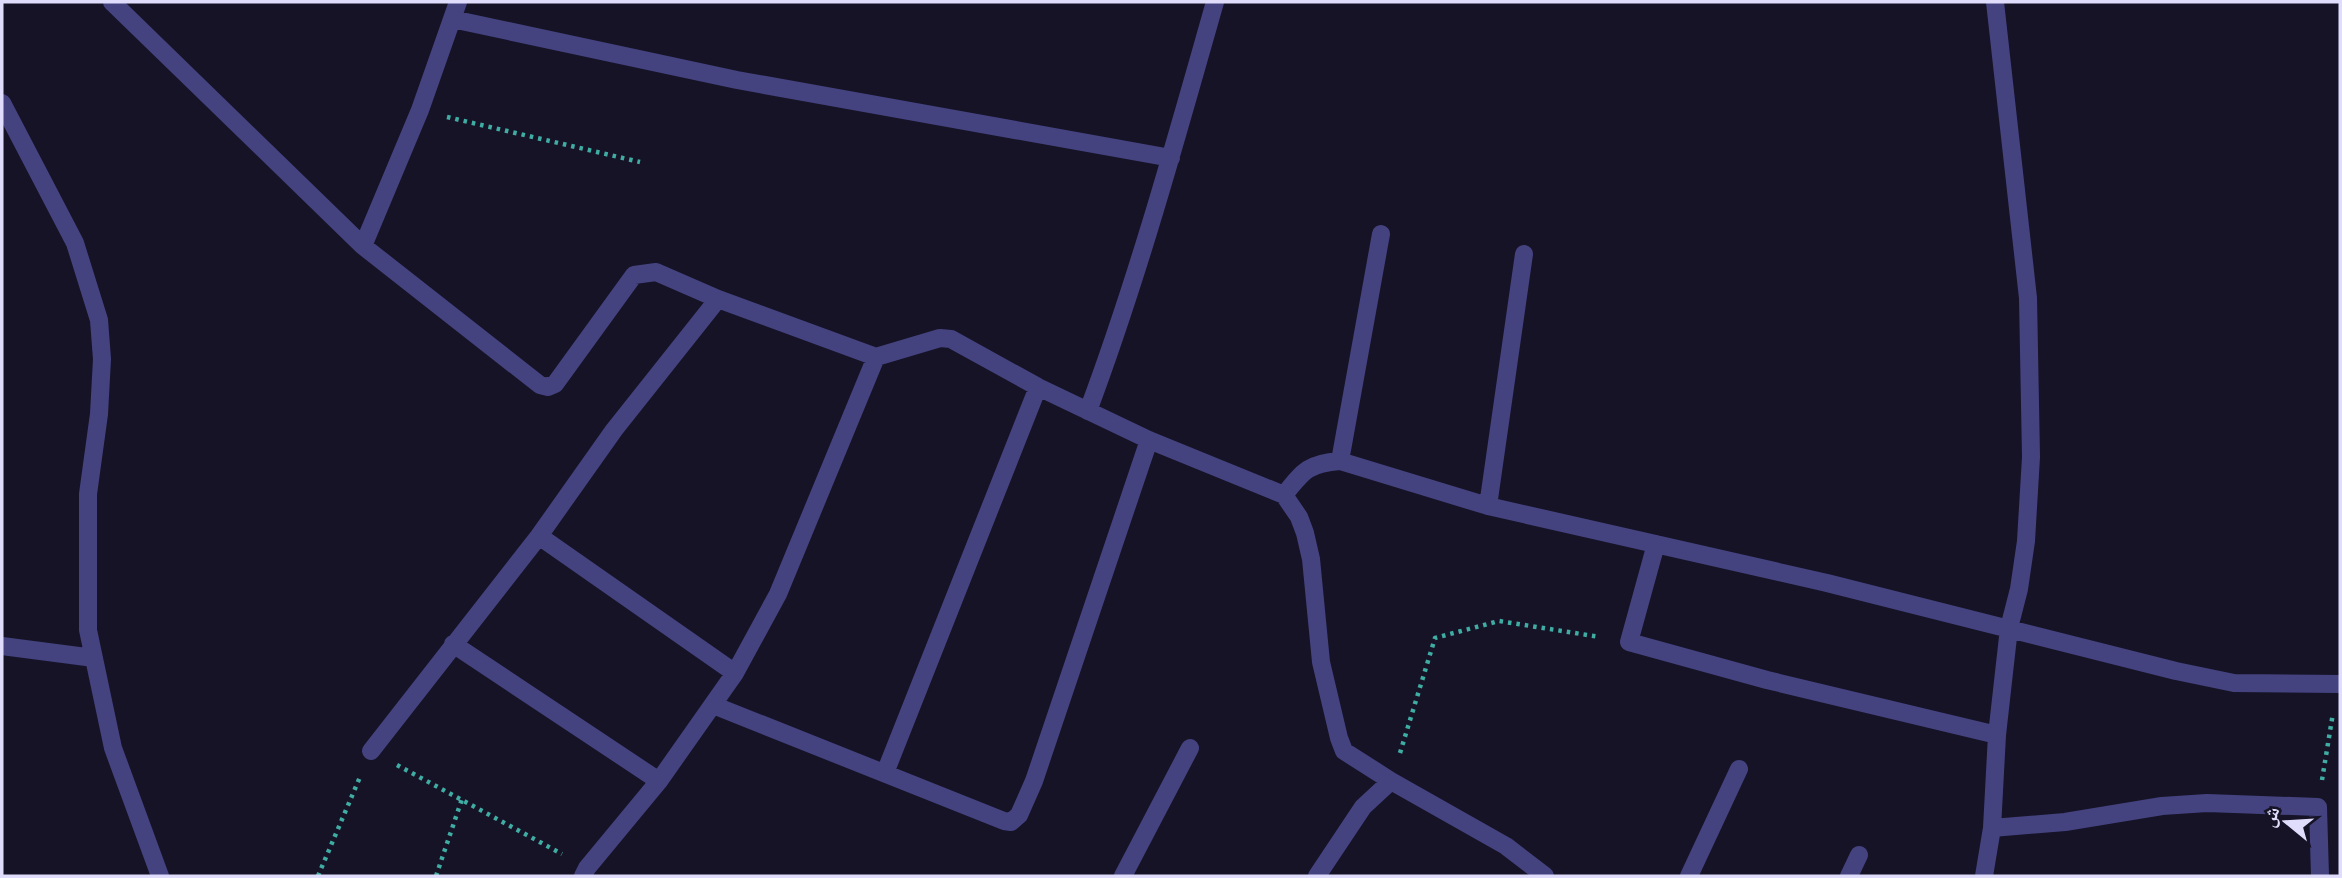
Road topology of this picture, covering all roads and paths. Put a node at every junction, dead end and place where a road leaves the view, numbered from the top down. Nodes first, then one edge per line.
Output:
1 (112, 2) edge
2 (1214, 2) edge
3 (1995, 2) edge
4 (455, 10) edge
5 (2, 103) edge
6 (420, 110) junction
7 (1171, 158) junction
8 (640, 162) dead end
9 (1381, 234) dead end
10 (363, 246) junction
11 (1524, 254) dead end
12 (718, 299) junction
13 (876, 357) junction
14 (1038, 387) junction
15 (1088, 411) junction
16 (1149, 440) junction
17 (1340, 461) junction
18 (1284, 495) junction
19 (1489, 506) junction
20 (539, 536) junction
21 (1656, 544) junction
22 (2009, 628) junction
23 (1629, 642) junction
24 (453, 644) junction
25 (2, 646) edge
26 (94, 658) junction
27 (735, 673) junction
28 (2339, 684) edge
29 (713, 705) junction
30 (1997, 735) junction
31 (1190, 748) dead end
32 (371, 751) junction
33 (1739, 769) dead end
34 (885, 773) junction
35 (659, 781) junction
36 (1391, 781) junction
37 (462, 799) junction
38 (2318, 807) junction
39 (1992, 828) junction
40 (1859, 855) dead end
41 (585, 872) edge
42 (160, 876) edge
43 (318, 876) edge
44 (436, 876) edge
45 (1123, 876) edge
46 (1317, 876) edge
47 (1545, 876) edge
48 (1689, 876) edge
49 (1849, 876) edge
50 (1984, 876) edge
51 (2320, 876) edge

1 - 10 street
2 - 7 street
3 - 22 street
4 - 6 street
4 - 7 street
5 - 26 street
6 - 8 path
6 - 10 street
7 - 15 street
9 - 17 street
10 - 12 street
11 - 19 street
12 - 13 street
12 - 20 street
13 - 14 street
13 - 27 street
14 - 15 street
14 - 34 street
15 - 16 street
16 - 18 street
16 - 34 street
17 - 18 street
17 - 19 street
18 - 36 street
19 - 21 street
20 - 24 street
20 - 27 street
21 - 22 street
21 - 23 street
22 - 28 street
22 - 30 street
23 - 30 street
23 - 36 path
24 - 32 street
24 - 35 street
25 - 26 street
26 - 42 street
27 - 29 street
28 - 38 path
29 - 34 street
29 - 35 street
30 - 39 street
31 - 45 street
32 - 37 path
32 - 43 path
33 - 48 street
35 - 41 street
36 - 46 street
36 - 47 street
37 - 41 path
37 - 44 path
38 - 39 street
38 - 51 street
39 - 50 street
40 - 49 street

